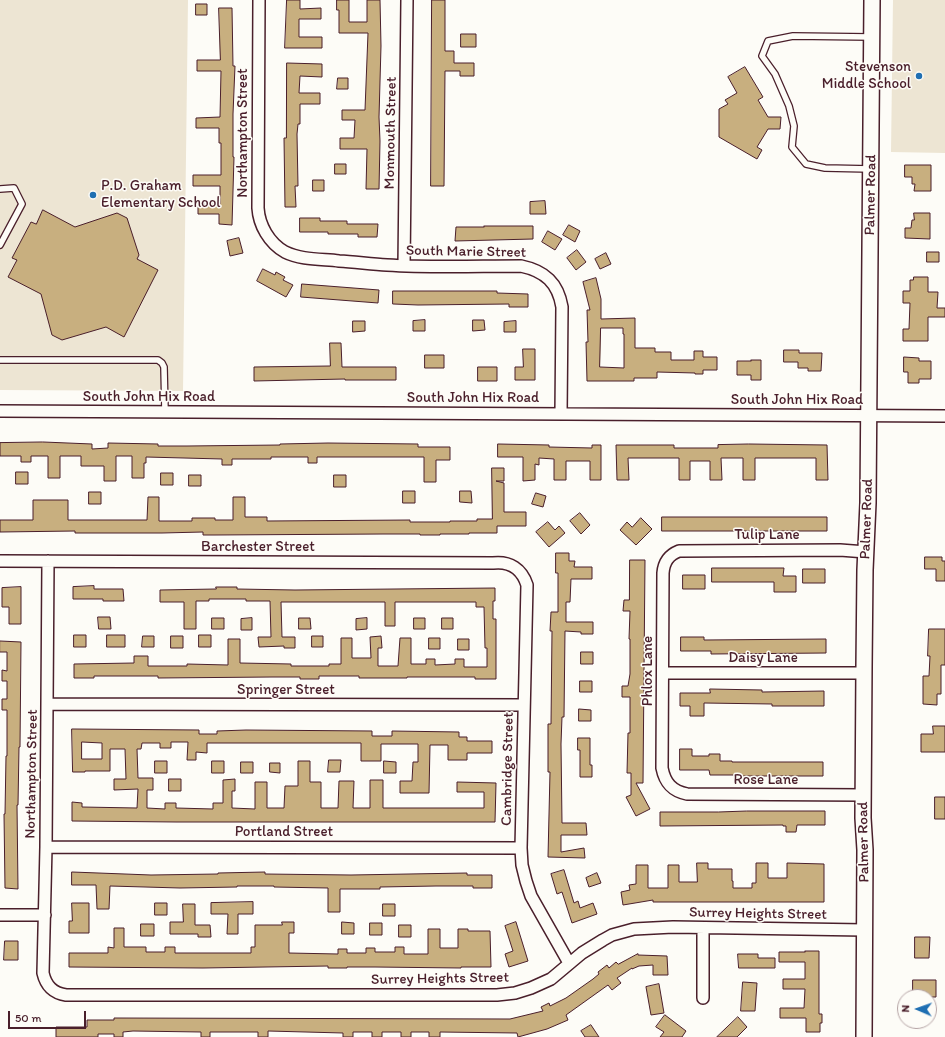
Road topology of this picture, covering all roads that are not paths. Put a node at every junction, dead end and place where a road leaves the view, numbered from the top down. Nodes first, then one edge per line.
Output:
1 (260, 0) edge
2 (407, 0) edge
3 (872, 0) edge
4 (872, 37) junction
5 (871, 169) junction
6 (0, 189) edge
7 (0, 245) edge
8 (290, 254) joint
9 (404, 266) junction
10 (0, 360) edge
11 (0, 411) edge
12 (165, 412) junction
13 (561, 414) junction
14 (869, 415) junction
15 (945, 416) edge
16 (866, 552) junction
17 (669, 556) joint
18 (0, 561) edge
19 (48, 561) junction
20 (515, 567) joint
21 (663, 673) junction
22 (864, 673) junction
23 (48, 704) junction
24 (524, 705) junction
25 (670, 786) joint
26 (863, 795) junction
27 (46, 847) junction
28 (521, 848) junction
29 (0, 915) edge
30 (45, 915) junction
31 (703, 928) junction
32 (864, 930) junction
33 (569, 963) junction
34 (49, 987) joint
35 (703, 998) dead end
36 (864, 1037) edge

1 - 8 street, Northampton Street
2 - 9 street, Monmouth Street
3 - 4 street, Palmer Road
4 - 5 street, Palmer Road
4 - 5 lane
5 - 14 street, Palmer Road
6 - 7 lane
8 - 9 street, South Marie Street
9 - 13 street, South Marie Street
10 - 12 lane
11 - 12 street, South John Hix Road
12 - 13 street, South John Hix Road
13 - 14 street, South John Hix Road
14 - 15 street, South John Hix Road
14 - 16 street, Palmer Road
16 - 17 street, Tulip Lane
16 - 22 street, Palmer Road
17 - 21 street, Phlox Lane
18 - 19 street, Barchester Street
19 - 20 street, Barchester Street
19 - 23 street, Northampton Street
20 - 24 street, Cambridge Street
21 - 22 street, Daisy Lane
21 - 25 street, Phlox Lane
22 - 26 street, Palmer Road
23 - 24 street, Springer Street
23 - 27 street, Northampton Street
24 - 28 street, Cambridge Street
25 - 26 street, Rose Lane
26 - 32 street, Palmer Road
27 - 28 street, Portland Street
27 - 30 street, Northampton Street
28 - 33 street, Cambridge Street
29 - 30 street
30 - 34 street, Northampton Street
31 - 32 street, Surrey Heights Street
31 - 33 street, Surrey Heights Street
31 - 35 street
32 - 36 street, Palmer Road
33 - 34 street, Surrey Heights Street

